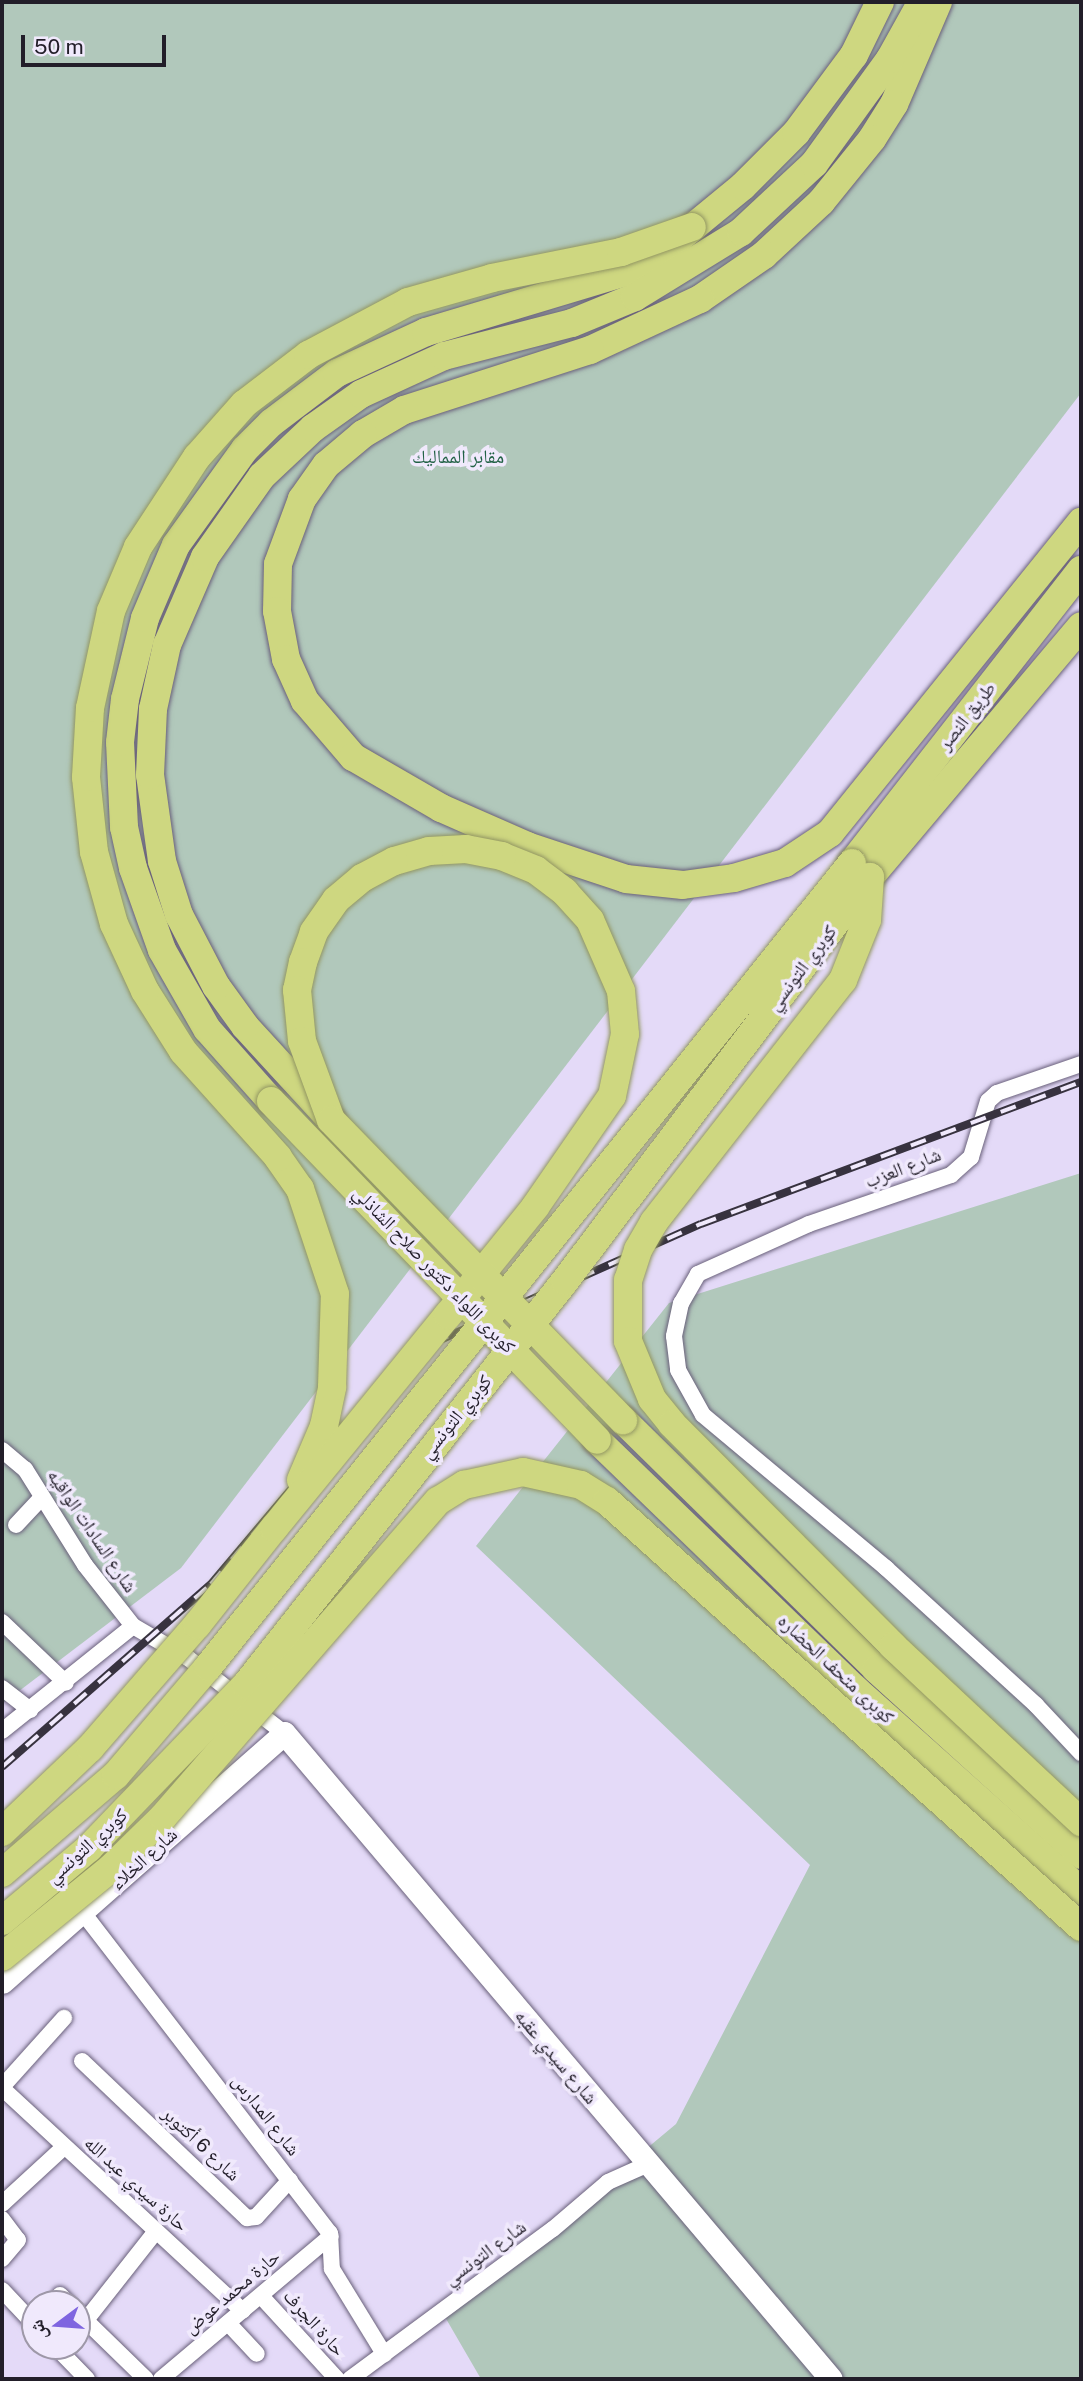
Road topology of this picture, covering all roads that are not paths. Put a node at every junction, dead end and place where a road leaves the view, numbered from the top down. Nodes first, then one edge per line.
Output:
1 (880, 2) edge
2 (921, 2) edge
3 (938, 2) edge
4 (692, 227) junction
5 (1081, 522) edge
6 (1081, 570) edge
7 (1081, 626) edge
8 (861, 870) junction
9 (1081, 1064) edge
10 (331, 1120) junction
11 (623, 1420) joint
12 (597, 1440) joint
13 (2, 1450) edge
14 (42, 1497) junction
15 (16, 1525) dead end
16 (274, 1528) junction
17 (2, 1622) edge
18 (133, 1626) junction
19 (66, 1683) junction
20 (2, 1688) edge
21 (30, 1710) junction
22 (2, 1731) edge
23 (284, 1733) junction
24 (1081, 1753) edge
25 (1081, 1822) edge
26 (2, 1832) edge
27 (1081, 1855) edge
28 (2, 1874) edge
29 (1081, 1891) edge
30 (84, 1914) junction
31 (2, 1921) edge
32 (1081, 1927) edge
33 (2, 1957) edge
34 (2, 1982) edge
35 (64, 2018) dead end
36 (82, 2061) dead end
37 (2, 2088) edge
38 (64, 2147) junction
39 (646, 2165) junction
40 (290, 2180) junction
41 (2, 2204) edge
42 (2, 2220) edge
43 (156, 2231) junction
44 (331, 2236) junction
45 (2, 2259) edge
46 (2, 2290) edge
47 (261, 2296) junction
48 (91, 2305) edge
49 (21, 2310) edge
50 (243, 2311) junction
51 (229, 2323) junction
52 (91, 2326) edge
53 (257, 2354) dead end
54 (384, 2354) junction
55 (69, 2360) edge
56 (168, 2377) edge
57 (87, 2379) edge
58 (146, 2379) edge
59 (337, 2379) edge
60 (350, 2379) edge
61 (831, 2379) edge

1 - 4 highway
2 - 10 highway, كوبرى اللواء دكتور صلاح الشاذلي
3 - 5 highway
4 - 12 highway, كوبرى اللواء دكتور صلاح الشاذلي, bridge
4 - 16 highway, bridge
6 - 8 highway, طريق النصر
7 - 8 highway, طريق النصر
8 - 25 highway, bridge
8 - 28 highway, كوبري التونسي, bridge
8 - 31 highway, كوبري التونسي, bridge
9 - 24 street, شارع العزب
10 - 11 highway, كوبرى اللواء دكتور صلاح الشاذلي, bridge
10 - 16 highway, bridge
11 - 27 highway, كوبرى متحف الحضاره
12 - 29 highway, كوبرى متحف الحضاره
13 - 14 street, شارع السادات الواقيه
14 - 15 street
14 - 18 street, شارع السادات الواقيه
16 - 26 highway, bridge
17 - 19 street
18 - 19 street
18 - 23 street, شارع السادات الواقيه
19 - 21 street
20 - 21 street
21 - 22 street
23 - 30 street, شارع الخلاء
23 - 39 street, شارع سيدي عقبه
30 - 34 street, شارع الخلاء
30 - 40 street, شارع المدارس
32 - 33 highway, bridge
35 - 37 street
36 - 40 street, شارع 6 أكتوبر
37 - 38 street, حارة سيدي عبد الله
38 - 41 street
38 - 43 street, حارة سيدي عبد الله
39 - 54 street, شارع التونسي
39 - 61 street, شارع سيدي عقبه
40 - 44 street, شارع المدارس
42 - 45 street
43 - 48 street
43 - 50 street, حارة سيدي عبد الله
44 - 47 street, حارة محمد عوض
44 - 54 street
46 - 49 street
47 - 50 street, حارة محمد عوض
47 - 59 street, حارة الجرف
50 - 51 street, حارة محمد عوض
51 - 53 street
51 - 56 street, حارة محمد عوض
52 - 58 street
54 - 60 street, شارع التونسي
55 - 57 street

